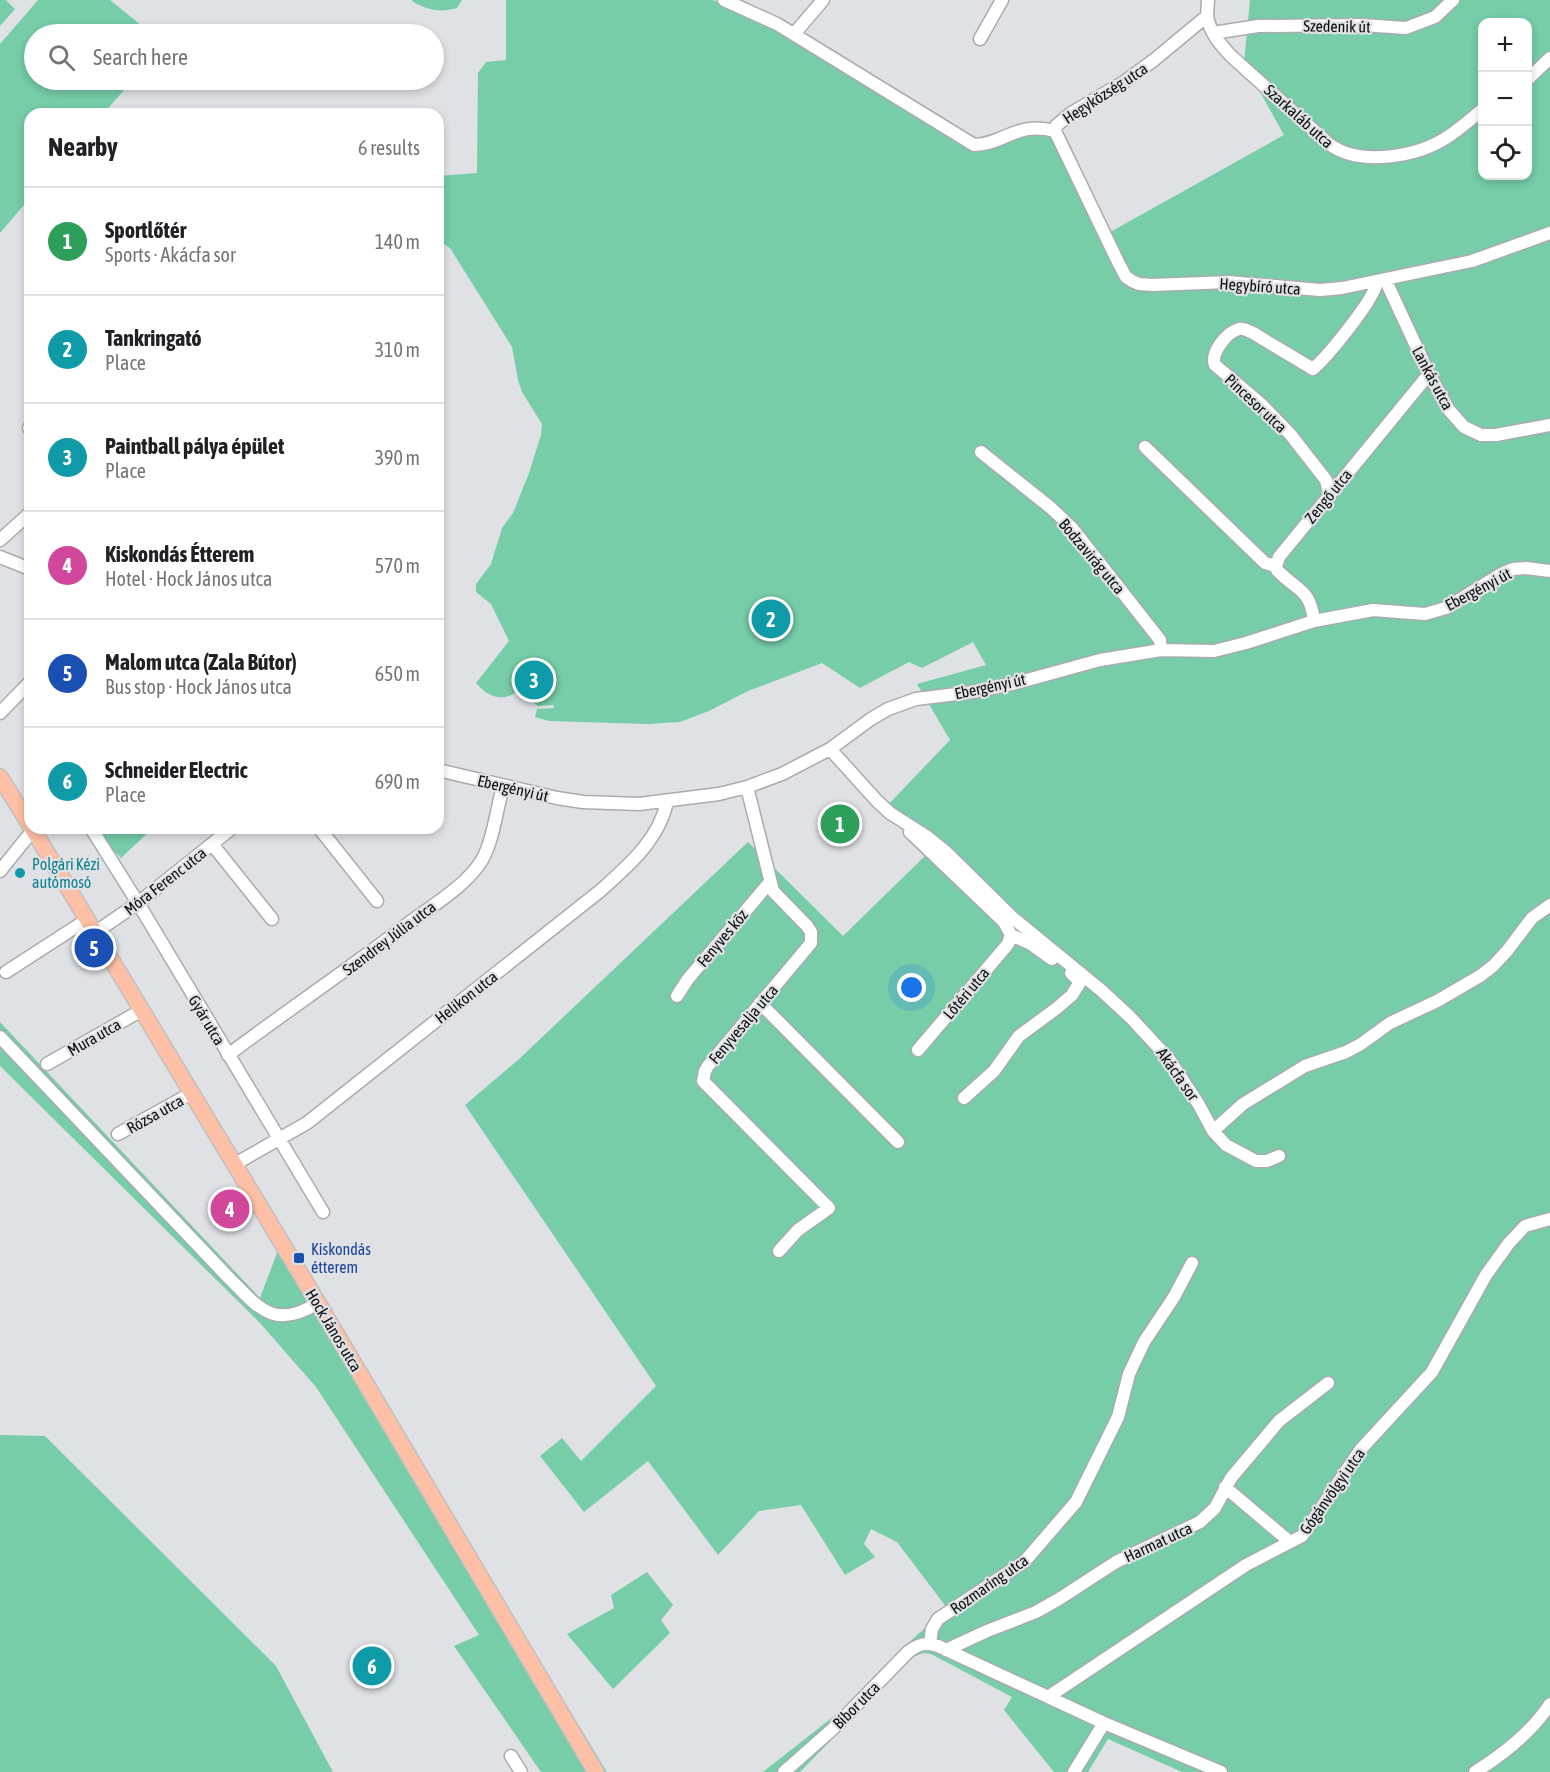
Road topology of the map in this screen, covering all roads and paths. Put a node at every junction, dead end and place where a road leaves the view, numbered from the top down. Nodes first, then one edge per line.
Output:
1 (724, 0) edge
2 (823, 0) edge
3 (1002, 0) edge
4 (1208, 0) edge
5 (1453, 0) edge
6 (1207, 16) junction
7 (1212, 33) junction
8 (794, 34) junction
9 (980, 39) dead end
10 (1550, 58) edge
11 (1532, 74) edge
12 (1478, 113) edge
13 (1055, 131) junction
14 (1550, 233) edge
15 (1381, 280) junction
16 (1429, 374) junction
17 (1550, 425) edge
18 (1145, 447) dead end
19 (981, 452) dead end
20 (1329, 494) junction
21 (24, 518) edge
22 (0, 540) edge
23 (0, 557) edge
24 (1276, 566) junction
25 (24, 567) edge
26 (1550, 571) edge
27 (1314, 621) junction
28 (1161, 650) junction
29 (24, 688) edge
30 (0, 713) edge
31 (830, 749) junction
32 (444, 771) edge
33 (0, 777) edge
34 (503, 786) junction
35 (747, 787) junction
36 (667, 801) junction
37 (24, 815) edge
38 (906, 823) junction
39 (25, 834) edge
40 (36, 834) edge
41 (95, 834) edge
42 (225, 834) edge
43 (324, 834) edge
44 (213, 844) junction
45 (0, 871) edge
46 (770, 882) junction
47 (377, 901) dead end
48 (138, 903) junction
49 (1550, 905) edge
50 (88, 918) junction
51 (272, 919) dead end
52 (96, 932) junction
53 (1011, 934) junction
54 (6, 972) dead end
55 (677, 996) dead end
56 (760, 1003) junction
57 (142, 1010) junction
58 (0, 1037) edge
59 (918, 1050) dead end
60 (228, 1054) junction
61 (47, 1064) dead end
62 (192, 1093) junction
63 (964, 1098) dead end
64 (1213, 1131) junction
65 (118, 1134) dead end
66 (278, 1140) junction
67 (898, 1142) dead end
68 (1279, 1156) dead end
69 (234, 1164) junction
70 (323, 1212) dead end
71 (1550, 1219) edge
72 (779, 1251) dead end
73 (1192, 1263) dead end
74 (318, 1303) junction
75 (1328, 1383) dead end
76 (1225, 1487) junction
77 (1290, 1542) junction
78 (930, 1644) junction
79 (946, 1650) junction
80 (1048, 1697) junction
81 (1550, 1704) edge
82 (1104, 1724) junction
83 (511, 1756) dead end
84 (521, 1772) edge
85 (596, 1772) edge
86 (783, 1772) edge
87 (1074, 1772) edge
88 (1221, 1772) edge
89 (1475, 1772) edge

1 - 8 street, Hegyközség utca
2 - 8 street
3 - 9 street
4 - 6 street
5 - 7 street, Szedenik út
6 - 7 street, Szarkaláb utca
6 - 13 street, Hegyközség utca
7 - 12 street, Szarkaláb utca
8 - 13 street, Hegyközség utca
10 - 11 street
13 - 15 street, Hegybíró utca
14 - 15 street, Hegybíró utca
15 - 16 street, Lankás utca
15 - 20 street, Pincesor utca
16 - 17 street, Lankás utca
16 - 20 street, Zengő utca
18 - 24 street
19 - 28 street, Bodzavirág utca
20 - 24 street, Zengő utca
21 - 22 street
23 - 25 street
24 - 27 street
26 - 27 street, Ebergényi út
27 - 28 street, Ebergényi út
28 - 31 street, Ebergényi út
29 - 30 street
31 - 35 street, Ebergényi út
31 - 38 street, Akácfa sor
32 - 34 street, Ebergényi út
33 - 37 main road, Hock János utca
34 - 36 street, Ebergényi út
34 - 60 street, Szendrey Júlia utca
35 - 36 street, Ebergényi út
35 - 46 street, Fenyvesalja utca
36 - 66 street, Helikon utca
38 - 53 street
38 - 64 street, Akácfa sor
39 - 45 street
40 - 50 main road, Hock János utca
41 - 48 street, Gyár utca
42 - 44 street, Móra Ferenc utca
43 - 47 street
44 - 48 street, Móra Ferenc utca
44 - 51 street
46 - 55 street, Fenyves köz
46 - 56 street, Fenyvesalja utca
48 - 52 street, Móra Ferenc utca
48 - 60 street, Gyár utca
49 - 64 street
50 - 52 main road, Hock János utca
50 - 54 street
52 - 57 main road, Hock János utca
53 - 59 street, Lőtéri utca
53 - 63 street
56 - 67 street
56 - 72 street, Fenyvesalja utca
57 - 61 street, Mura utca
57 - 62 main road, Hock János utca
58 - 74 street
60 - 66 street, Gyár utca
62 - 65 street, Rózsa utca
62 - 69 main road, Hock János utca
64 - 68 street
66 - 69 street, Helikon utca
66 - 70 street, Gyár utca
69 - 74 main road, Hock János utca
71 - 77 street, Gógánvölgyi utca
73 - 78 street, Rozmaring utca
74 - 85 main road, Hock János utca
75 - 76 street, Harmat utca
76 - 77 street
76 - 79 street, Harmat utca
77 - 80 street, Gógánvölgyi utca
78 - 79 street
78 - 86 street, Bíbor utca
79 - 80 street
80 - 82 street
81 - 89 street
82 - 87 street
82 - 88 street
83 - 84 street

